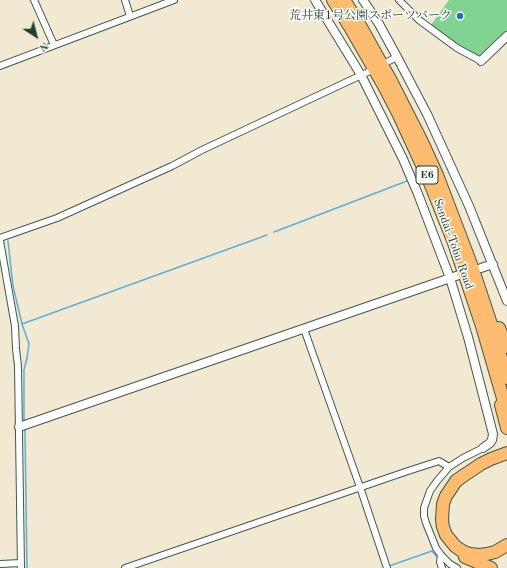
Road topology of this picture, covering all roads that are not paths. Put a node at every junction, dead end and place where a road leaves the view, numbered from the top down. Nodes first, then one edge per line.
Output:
1 (34, 0) edge
2 (125, 0) edge
3 (174, 0) edge
4 (315, 0) edge
5 (333, 0) edge
6 (344, 0) edge
7 (363, 0) edge
8 (399, 0) edge
9 (130, 16) junction
10 (507, 36) edge
11 (54, 45) junction
12 (397, 57) junction
13 (481, 61) joint
14 (387, 62) dead end
15 (0, 66) edge
16 (370, 71) dead end
17 (361, 75) junction
18 (449, 206) junction
19 (0, 238) edge
20 (0, 241) edge
21 (493, 264) junction
22 (480, 268) dead end
23 (459, 275) dead end
24 (450, 278) junction
25 (507, 301) edge
26 (304, 329) junction
27 (507, 347) edge
28 (494, 363) junction
29 (507, 378) edge
30 (507, 412) edge
31 (19, 427) junction
32 (507, 428) edge
33 (483, 448) joint
34 (507, 451) edge
35 (449, 467) junction
36 (360, 487) junction
37 (507, 545) edge
38 (441, 561) edge
39 (0, 564) edge
40 (21, 566) edge
41 (126, 568) edge
42 (387, 568) edge
43 (457, 568) edge
44 (491, 568) edge

1 - 11 street
2 - 9 street
3 - 9 street
4 - 17 street
5 - 28 highway, Sendai-Tobu Road / E6
6 - 18 highway, Sendai-Tobu Road / E6
7 - 12 street
8 - 13 street
9 - 11 street
10 - 13 street
11 - 15 street
12 - 14 street
12 - 21 street
16 - 17 street
17 - 19 street
17 - 24 street
18 - 27 highway
18 - 29 highway, Sendai-Tobu Road / E6
20 - 31 street
21 - 22 street
21 - 25 street
23 - 24 street
24 - 26 street
24 - 33 street
26 - 31 street
26 - 36 street
28 - 30 highway, Sendai-Tobu Road / E6
28 - 32 highway
31 - 40 street
33 - 35 street
34 - 37 highway
34 - 44 highway
35 - 36 street
35 - 38 street
36 - 41 street
36 - 42 street
38 - 43 street
39 - 40 street

